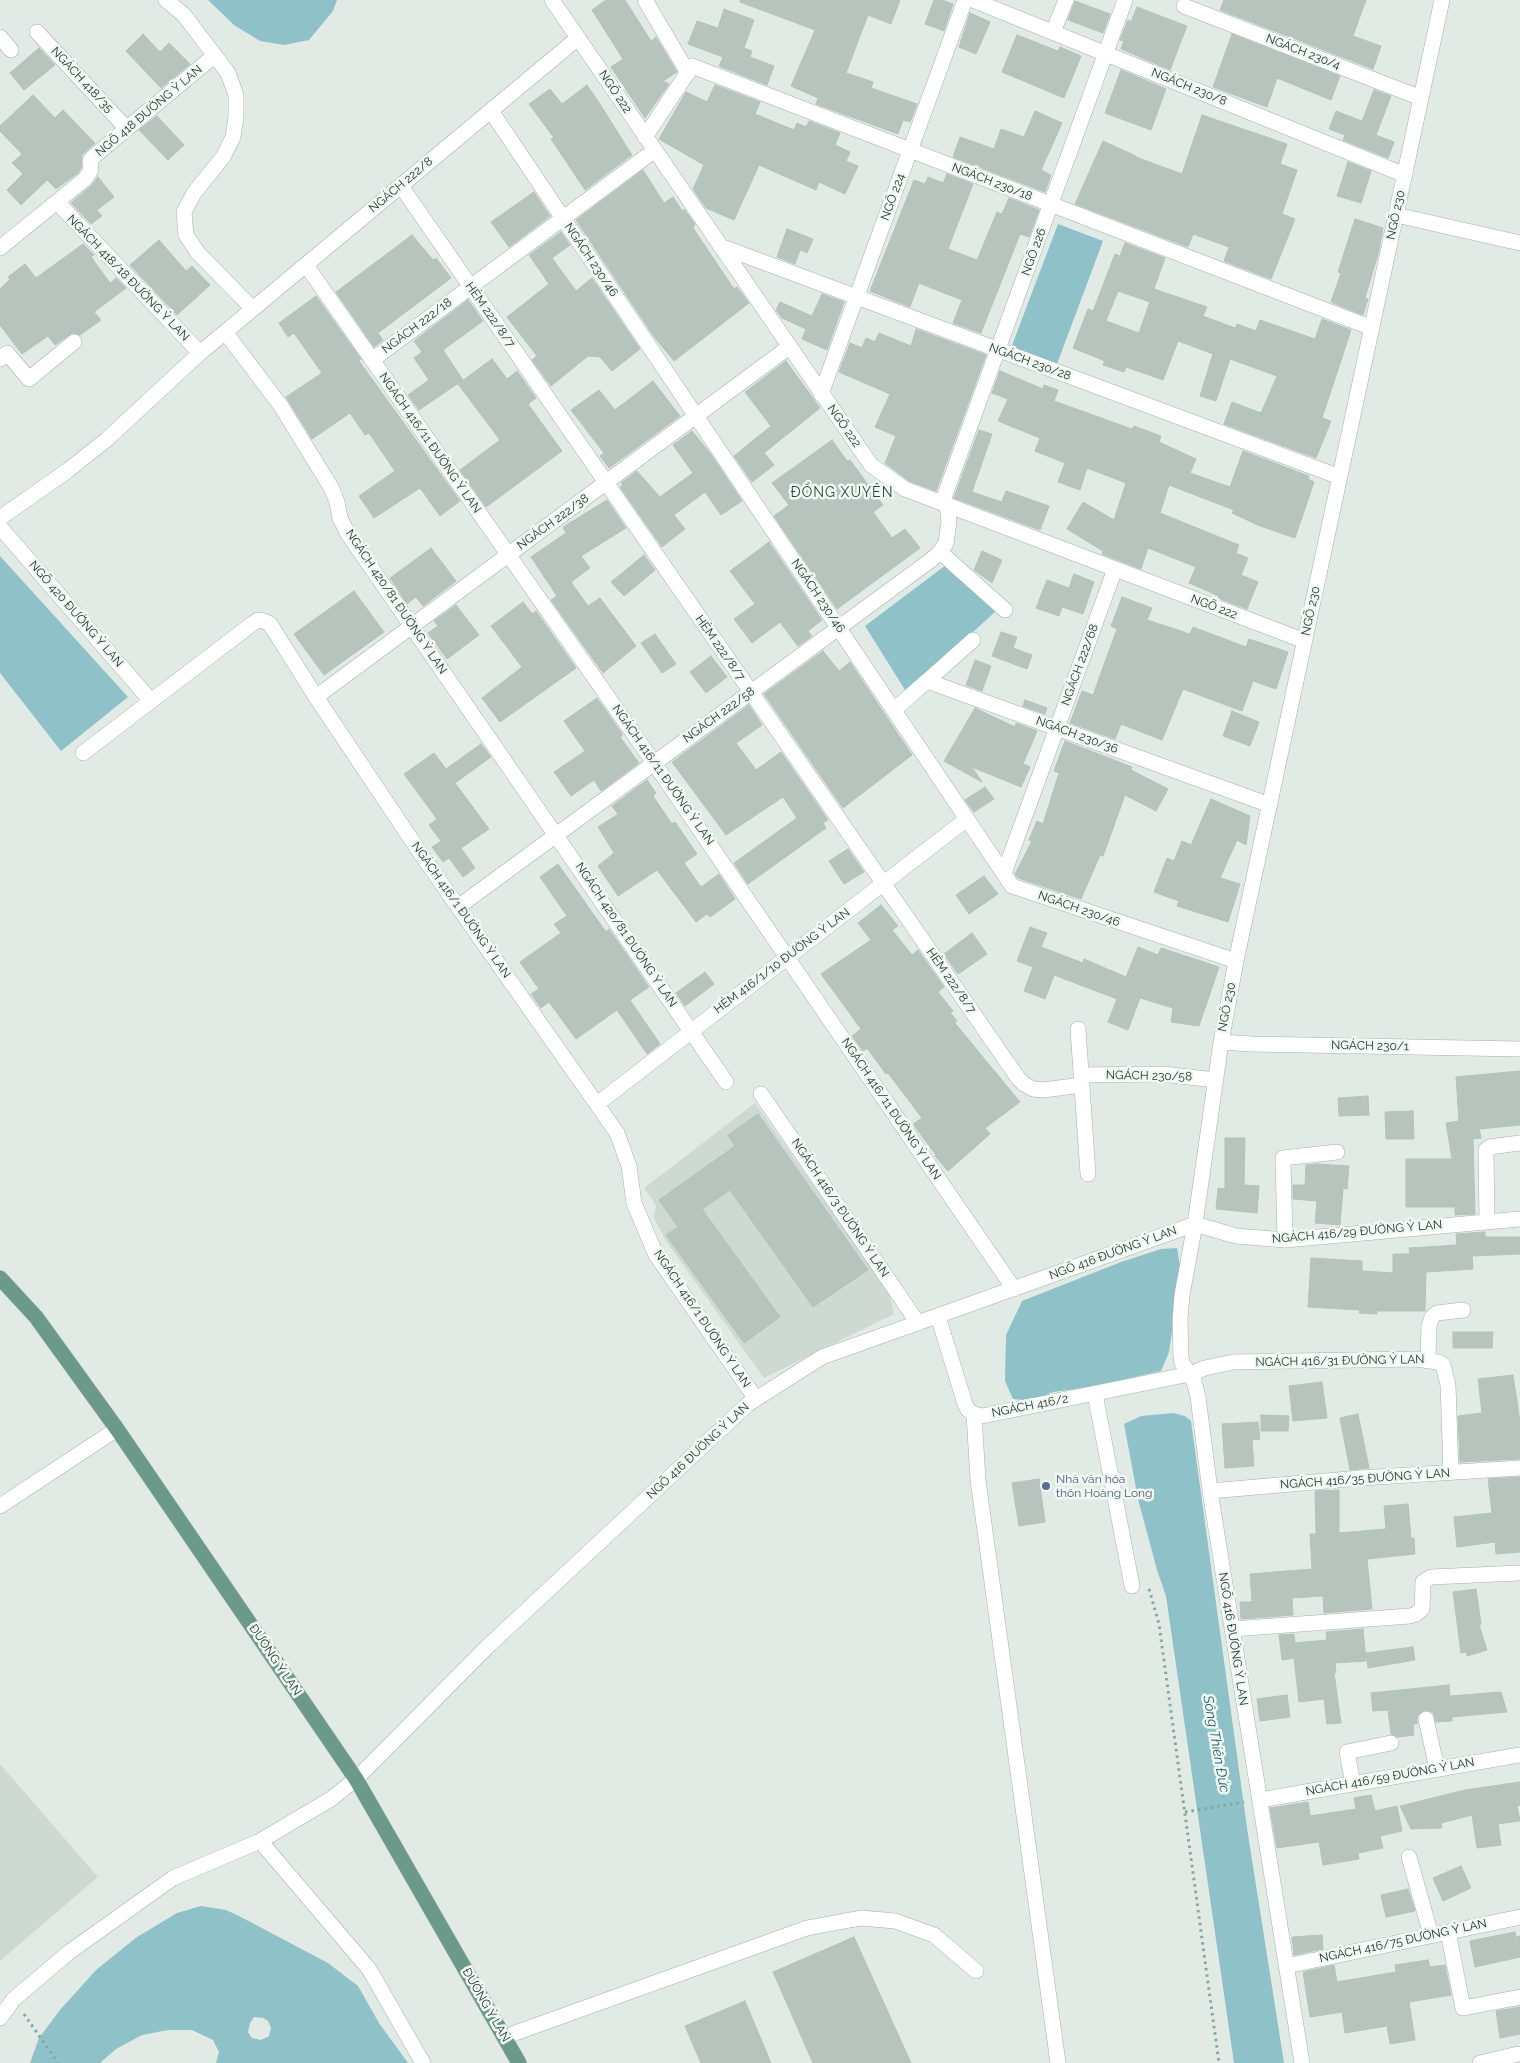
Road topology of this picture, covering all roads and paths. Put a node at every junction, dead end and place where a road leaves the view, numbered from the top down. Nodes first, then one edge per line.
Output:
1 (166, 0) edge
2 (552, 0) edge
3 (645, 0) edge
4 (965, 0) edge
5 (973, 0) edge
6 (1066, 0) edge
7 (1125, 0) edge
8 (1442, 0) edge
9 (1184, 6) dead end
10 (37, 32) dead end
11 (1053, 32) junction
12 (0, 37) edge
13 (578, 38) junction
14 (11, 50) dead end
15 (1106, 53) junction
16 (215, 55) junction
17 (688, 73) junction
18 (1421, 98) junction
19 (490, 111) junction
20 (127, 129) junction
21 (645, 137) junction
22 (655, 150) junction
23 (910, 150) junction
24 (1405, 174) junction
25 (400, 186) junction
26 (57, 202) junction
27 (1051, 205) junction
28 (1396, 215) junction
29 (563, 218) junction
30 (1520, 243) edge
31 (720, 246) junction
32 (0, 248) edge
33 (306, 265) junction
34 (470, 287) junction
35 (857, 297) junction
36 (253, 310) junction
37 (1372, 328) junction
38 (225, 332) junction
39 (74, 342) dead end
40 (789, 347) junction
41 (998, 350) junction
42 (200, 353) junction
43 (0, 359) edge
44 (372, 360) junction
45 (822, 394) junction
46 (696, 416) junction
47 (1340, 477) junction
48 (606, 483) junction
49 (944, 504) junction
50 (0, 518) edge
51 (0, 526) edge
52 (940, 552) junction
53 (509, 555) junction
54 (1115, 569) junction
55 (1005, 610) dead end
56 (412, 626) junction
57 (839, 628) junction
58 (973, 640) dead end
59 (1305, 641) junction
60 (927, 681) junction
61 (751, 692) junction
62 (316, 697) junction
63 (151, 701) junction
64 (894, 710) junction
65 (1057, 728) junction
66 (83, 753) dead end
67 (654, 763) junction
68 (1270, 805) junction
69 (967, 819) junction
70 (557, 835) junction
71 (1004, 873) junction
72 (883, 884) junction
73 (458, 907) junction
74 (788, 957) junction
75 (1236, 961) junction
76 (1078, 1029) dead end
77 (692, 1031) junction
78 (1220, 1042) junction
79 (1520, 1049) edge
80 (1082, 1080) junction
81 (1215, 1080) junction
82 (726, 1082) dead end
83 (761, 1094) dead end
84 (597, 1104) junction
85 (1520, 1143) edge
86 (1337, 1152) dead end
87 (1088, 1174) dead end
88 (1520, 1219) edge
89 (1487, 1222) junction
90 (1195, 1224) junction
91 (1285, 1240) junction
92 (0, 1278) edge
93 (1014, 1289) junction
94 (1463, 1310) dead end
95 (938, 1316) junction
96 (918, 1323) junction
97 (1428, 1359) junction
98 (1190, 1374) junction
99 (1095, 1394) junction
100 (756, 1399) junction
101 (974, 1414) junction
102 (117, 1430) junction
103 (1520, 1468) edge
104 (1452, 1472) junction
105 (1210, 1491) junction
106 (0, 1506) edge
107 (1520, 1573) edge
108 (1132, 1586) dead end
109 (1148, 1586) dead end
110 (1232, 1629) junction
111 (1426, 1719) dead end
112 (1391, 1743) dead end
113 (1520, 1755) edge
114 (1437, 1769) junction
115 (356, 1779) junction
116 (1353, 1784) junction
117 (1260, 1800) junction
118 (1185, 1812) junction
119 (260, 1841) junction
120 (1409, 1858) dead end
121 (1520, 1917) edge
122 (1448, 1932) junction
123 (1431, 1935) junction
124 (1286, 1966) junction
125 (976, 1971) dead end
126 (1520, 1997) edge
127 (0, 2018) edge
128 (29, 2022) dead end
129 (504, 2037) junction
130 (1518, 2054) dead end
131 (58, 2063) edge
132 (423, 2063) edge
133 (519, 2063) edge
134 (1058, 2063) edge
135 (1219, 2063) edge
136 (1302, 2063) edge
137 (1480, 2063) edge

1 - 16 street
2 - 13 street, NGÕ 222
3 - 17 street
4 - 23 street, NGÕ 224
5 - 11 street, NGÁCH 230/8
6 - 11 street
7 - 15 street, NGÕ 226
8 - 18 street, NGÕ 230
9 - 18 street, NGÁCH 230/4
10 - 20 street, NGÁCH 418/35
11 - 15 street, NGÁCH 230/8
12 - 14 street
13 - 19 street, NGÁCH 222/8
13 - 21 street, NGÕ 222
15 - 24 street, NGÁCH 230/8
15 - 27 street, NGÕ 226
16 - 20 street, NGÕ 418 ĐƯỜNG Ỷ LAN
16 - 36 street
17 - 21 street
17 - 23 street, NGÁCH 230/18
18 - 24 street, NGÕ 230
19 - 25 street, NGÁCH 222/8
19 - 29 street, NGÁCH 230/46
20 - 26 street, NGÕ 418 ĐƯỜNG Ỷ LAN
21 - 22 street, NGÕ 222
22 - 29 street, NGÁCH 222/18
22 - 31 street, NGÕ 222
23 - 27 street, NGÁCH 230/18
23 - 35 street, NGÕ 224
24 - 28 street, NGÕ 230
25 - 33 street, NGÁCH 222/8
25 - 34 street, HẺM 222/8/7
26 - 32 street, NGÕ 418 ĐƯỜNG Ỷ LAN
26 - 42 street, NGÁCH 418/18 ĐƯỜNG Ỷ LAN
27 - 37 street, NGÁCH 230/18
27 - 41 street, NGÕ 226
28 - 30 street
28 - 37 street, NGÕ 230
29 - 34 street, NGÁCH 222/18
29 - 46 street, NGÁCH 230/46
31 - 35 street, NGÁCH 230/28
31 - 40 street, NGÕ 222
33 - 36 street, NGÁCH 222/8
33 - 44 street, NGÁCH 416/11 ĐƯỜNG Ỷ LAN
34 - 44 street, NGÁCH 222/18
34 - 48 street, HẺM 222/8/7
35 - 41 street, NGÁCH 230/28
35 - 45 street, NGÕ 224
36 - 38 street, NGÁCH 222/8
37 - 47 street, NGÕ 230
38 - 42 street
38 - 56 street, NGÁCH 420/81 ĐƯỜNG Ỷ LAN
39 - 43 street
40 - 45 street, NGÕ 222
40 - 46 street, NGÁCH 222/38
41 - 47 street, NGÁCH 230/28
41 - 49 street, NGÕ 226
42 - 50 street
44 - 53 street, NGÁCH 416/11 ĐƯỜNG Ỷ LAN
45 - 49 street, NGÕ 222
46 - 48 street, NGÁCH 222/38
46 - 57 street, NGÁCH 230/46
47 - 59 street, NGÕ 230
48 - 53 street, NGÁCH 222/38
48 - 61 street, HẺM 222/8/7
49 - 52 street
49 - 54 street, NGÕ 222
51 - 63 street, NGÕ 420 ĐƯỜNG Ỷ LAN
52 - 55 street
52 - 57 street, NGÁCH 222/58
53 - 56 street, NGÁCH 222/38
53 - 67 street, NGÁCH 416/11 ĐƯỜNG Ỷ LAN
54 - 59 street, NGÕ 222
54 - 65 street, NGÁCH 222/68
56 - 62 street, NGÁCH 222/38
56 - 70 street, NGÁCH 420/81 ĐƯỜNG Ỷ LAN
57 - 61 street, NGÁCH 222/58
57 - 64 street, NGÁCH 230/46
58 - 60 street
59 - 68 street, NGÕ 230
60 - 64 street
60 - 65 street, NGÁCH 230/36
61 - 67 street, NGÁCH 222/58
61 - 72 street, HẺM 222/8/7
62 - 63 street, NGÁCH 416/1 ĐƯỜNG Ỷ LAN
62 - 73 street, NGÁCH 416/1 ĐƯỜNG Ỷ LAN
63 - 66 street, NGÁCH 416/1 ĐƯỜNG Ỷ LAN
64 - 69 street, NGÁCH 230/46
65 - 68 street, NGÁCH 230/36
65 - 71 street, NGÁCH 222/68
67 - 70 street, NGÁCH 222/58
67 - 74 street, NGÁCH 416/11 ĐƯỜNG Ỷ LAN
68 - 75 street, NGÕ 230
69 - 71 street, NGÁCH 230/46
69 - 72 street, HẺM 416/1/10 ĐƯỜNG Ỷ LAN
70 - 73 street, NGÁCH 222/58
70 - 77 street, NGÁCH 420/81 ĐƯỜNG Ỷ LAN
71 - 75 street, NGÁCH 230/46
72 - 74 street, HẺM 416/1/10 ĐƯỜNG Ỷ LAN
72 - 80 street, HẺM 222/8/7
73 - 84 street, NGÁCH 416/1 ĐƯỜNG Ỷ LAN
74 - 77 street, HẺM 416/1/10 ĐƯỜNG Ỷ LAN
74 - 93 street, NGÁCH 416/11 ĐƯỜNG Ỷ LAN
75 - 78 street, NGÕ 230
76 - 80 street
77 - 82 street, NGÁCH 420/81 ĐƯỜNG Ỷ LAN
77 - 84 street, HẺM 416/1/10 ĐƯỜNG Ỷ LAN
78 - 79 street, NGÁCH 230/1
78 - 81 street, NGÕ 230
80 - 81 street, NGÁCH 230/58
80 - 87 street
81 - 90 street, NGÕ 230
83 - 96 street, NGÁCH 416/3 ĐƯỜNG Ỷ LAN
84 - 100 street, NGÁCH 416/1 ĐƯỜNG Ỷ LAN
85 - 89 street
86 - 91 street
88 - 89 street, NGÁCH 416/29 ĐƯỜNG Ỷ LAN
89 - 91 street, NGÁCH 416/29 ĐƯỜNG Ỷ LAN
90 - 91 street, NGÁCH 416/29 ĐƯỜNG Ỷ LAN
90 - 93 street, NGÕ 416 ĐƯỜNG Ỷ LAN
90 - 98 street, NGÕ 416 ĐƯỜNG Ỷ LAN
92 - 102 main road, ĐƯỜNG Ỷ LAN
93 - 95 street, NGÕ 416 ĐƯỜNG Ỷ LAN
94 - 97 street
95 - 96 street, NGÕ 416 ĐƯỜNG Ỷ LAN
95 - 101 street, NGÁCH 416/2
96 - 100 street, NGÕ 416 ĐƯỜNG Ỷ LAN
97 - 98 street, NGÁCH 416/31 ĐƯỜNG Ỷ LAN
97 - 104 street, NGÁCH 416/31 ĐƯỜNG Ỷ LAN
98 - 99 street, NGÁCH 416/2
98 - 105 street, NGÕ 416 ĐƯỜNG Ỷ LAN
99 - 101 street, NGÁCH 416/2
99 - 108 street
100 - 115 street, NGÕ 416 ĐƯỜNG Ỷ LAN
101 - 134 street
102 - 106 street
102 - 115 main road, ĐƯỜNG Ỷ LAN
103 - 104 street, NGÁCH 416/35 ĐƯỜNG Ỷ LAN
104 - 105 street, NGÁCH 416/35 ĐƯỜNG Ỷ LAN
105 - 110 street, NGÕ 416 ĐƯỜNG Ỷ LAN
107 - 110 street
109 - 118 path
110 - 117 street, NGÕ 416 ĐƯỜNG Ỷ LAN
111 - 114 street
112 - 116 street
113 - 114 street, NGÁCH 416/59 ĐƯỜNG Ỷ LAN
114 - 116 street, NGÁCH 416/59 ĐƯỜNG Ỷ LAN
115 - 119 street, NGÕ 416 ĐƯỜNG Ỷ LAN
115 - 129 main road, ĐƯỜNG Ỷ LAN
116 - 117 street, NGÁCH 416/59 ĐƯỜNG Ỷ LAN
117 - 118 path
117 - 124 street, NGÕ 416 ĐƯỜNG Ỷ LAN
118 - 135 path
119 - 127 street, NGÕ 416 ĐƯỜNG Ỷ LAN
119 - 132 street
120 - 123 street
121 - 122 street, NGÁCH 416/75 ĐƯỜNG Ỷ LAN
122 - 123 street, NGÁCH 416/75 ĐƯỜNG Ỷ LAN
122 - 126 street
123 - 124 street, NGÁCH 416/75 ĐƯỜNG Ỷ LAN
124 - 136 street, NGÕ 416 ĐƯỜNG Ỷ LAN
125 - 129 street
128 - 131 path
129 - 133 main road, ĐƯỜNG Ỷ LAN
130 - 137 street

